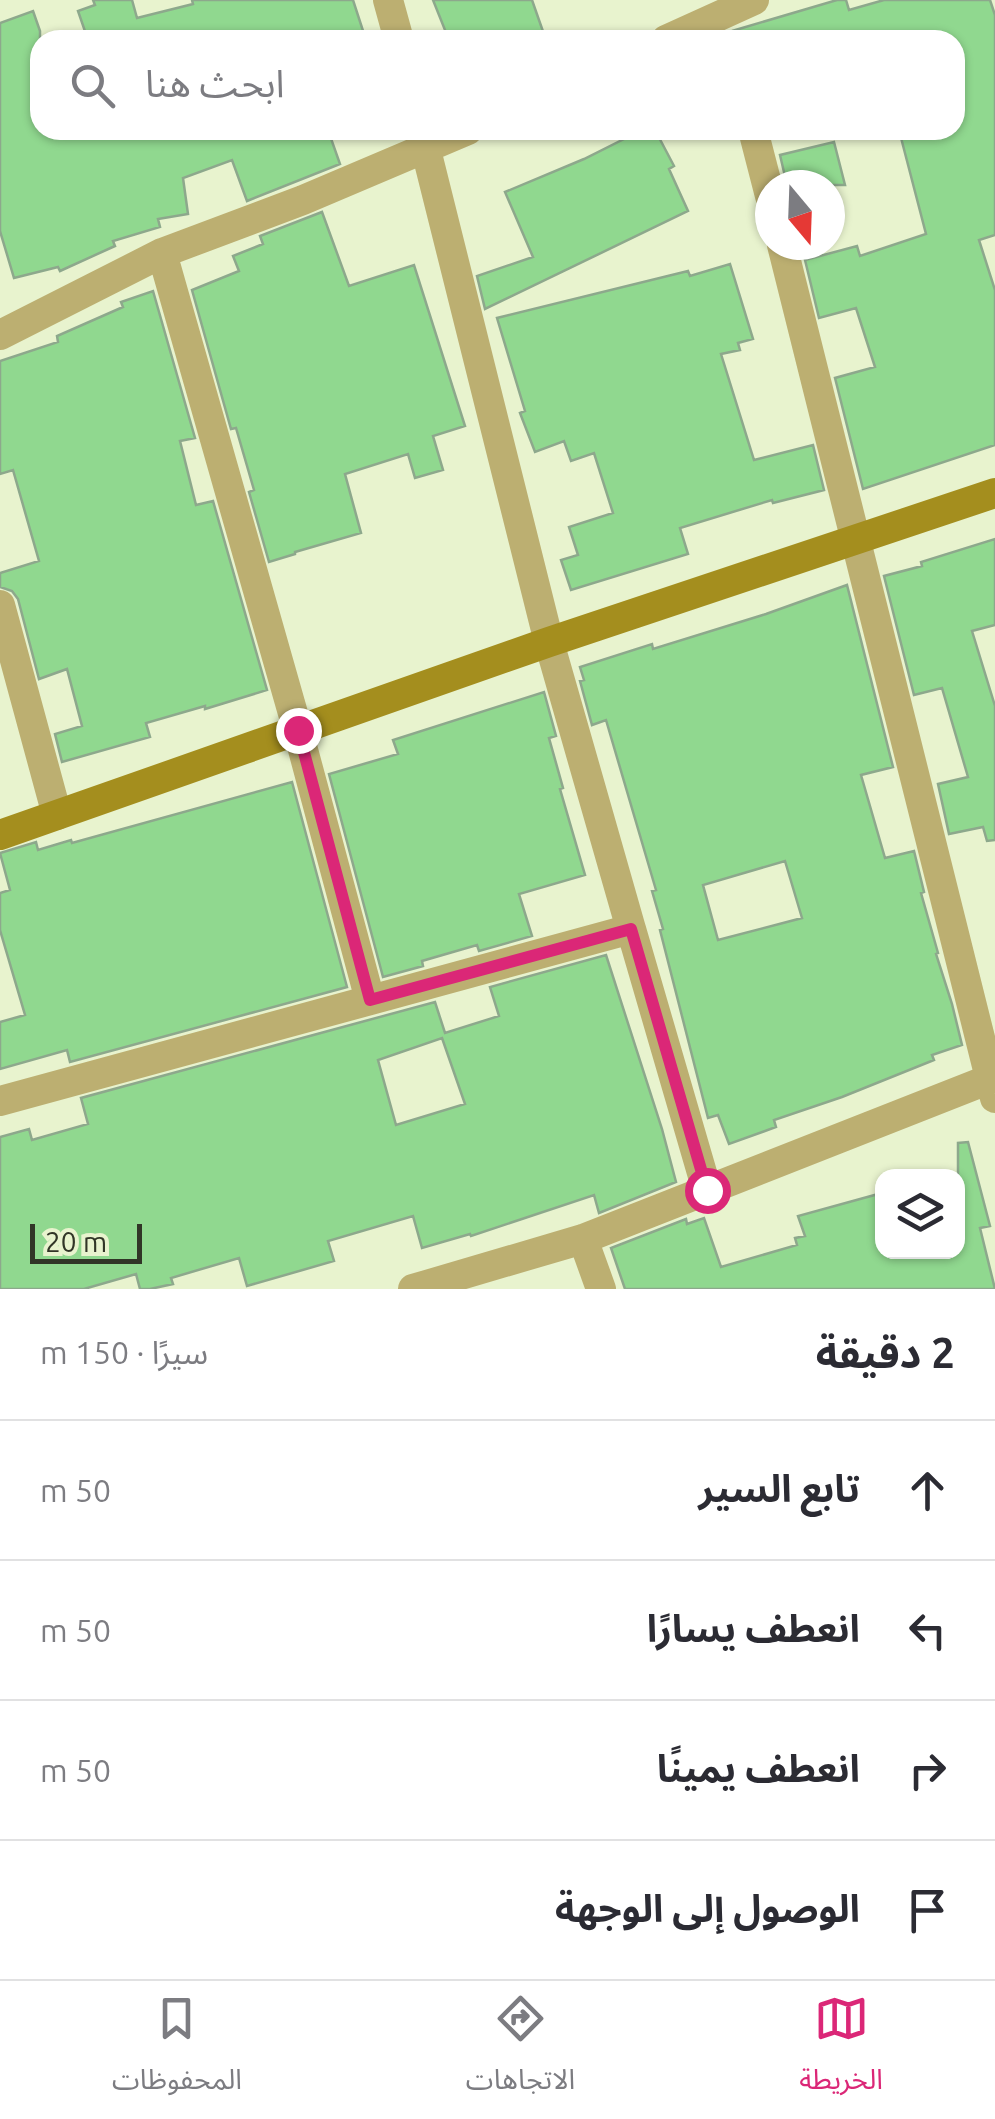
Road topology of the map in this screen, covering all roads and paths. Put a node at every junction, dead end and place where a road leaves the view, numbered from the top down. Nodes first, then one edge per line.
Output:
1 (388, 0) edge
2 (754, 0) edge
3 (725, 18) edge
4 (396, 30) edge
5 (693, 30) edge
6 (424, 140) edge
7 (756, 140) edge
8 (764, 170) edge
9 (162, 253) junction
10 (786, 260) edge
11 (0, 335) edge
12 (995, 493) edge
13 (856, 540) junction
14 (0, 604) edge
15 (550, 642) junction
16 (298, 730) junction
17 (57, 815) junction
18 (0, 836) edge
19 (631, 929) junction
20 (370, 1000) junction
21 (993, 1085) edge
22 (0, 1102) edge
23 (707, 1190) junction
24 (583, 1239) junction
25 (414, 1289) edge
26 (601, 1289) edge

1 - 4 street
2 - 3 street
3 - 5 street
6 - 9 street
6 - 15 street
7 - 8 street
9 - 11 street
9 - 16 street
10 - 13 street
12 - 13 street
13 - 15 street
13 - 21 street
14 - 17 street
15 - 16 street
15 - 19 street
16 - 17 street
16 - 20 street
17 - 18 street
19 - 20 street
19 - 23 street
20 - 22 street
21 - 23 street
23 - 24 street
24 - 25 street
24 - 26 street

